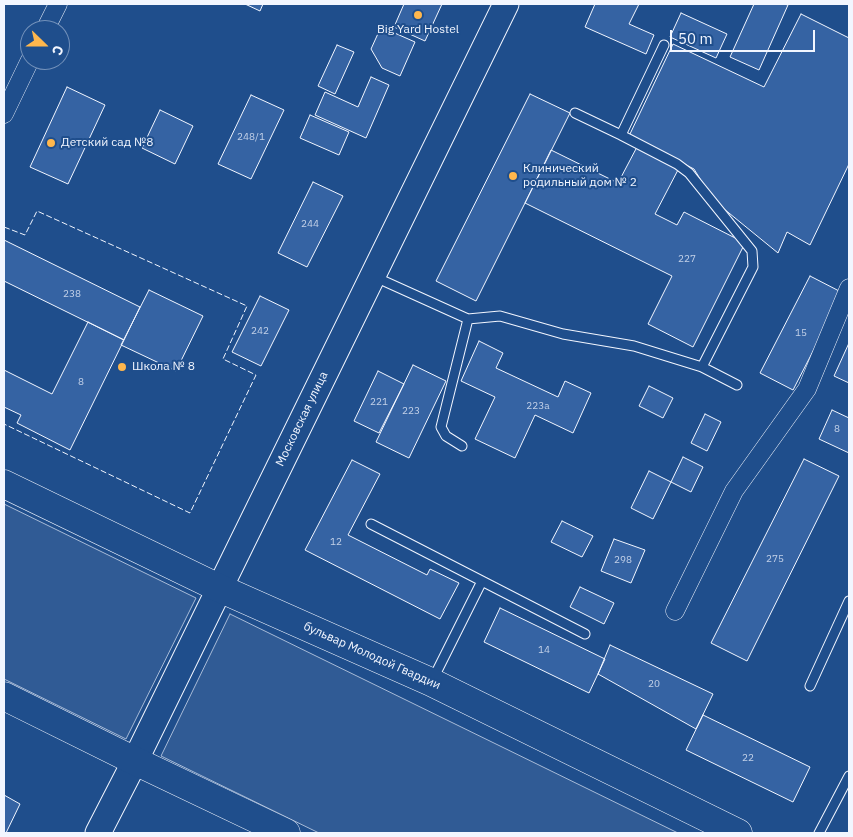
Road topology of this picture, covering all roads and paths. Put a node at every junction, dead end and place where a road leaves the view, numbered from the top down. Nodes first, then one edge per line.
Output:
1 (58, 4) edge
2 (506, 4) edge
3 (50, 20) edge
4 (664, 45) dead end
5 (25, 70) edge
6 (575, 113) dead end
7 (4, 114) edge
8 (621, 135) junction
9 (373, 276) junction
10 (849, 288) edge
11 (468, 319) junction
12 (702, 367) junction
13 (737, 385) dead end
14 (462, 446) dead end
15 (4, 484) edge
16 (371, 524) dead end
17 (482, 581) junction
18 (219, 588) junction
19 (849, 601) edge
20 (675, 611) dead end
21 (585, 634) dead end
22 (432, 682) junction
23 (810, 686) dead end
24 (4, 696) edge
25 (135, 761) junction
26 (849, 776) edge
27 (98, 833) edge
28 (286, 833) edge
29 (738, 833) edge
30 (819, 833) edge

1 - 3 street
2 - 9 main road, Московская улица
4 - 8 lane
5 - 7 street
6 - 8 lane
8 - 12 lane
9 - 11 lane
9 - 18 main road, Московская улица
10 - 20 street
11 - 12 lane
11 - 14 lane
12 - 13 lane
15 - 18 main road, бульвар Молодой Гвардии
16 - 17 lane
17 - 21 lane
17 - 22 lane
18 - 22 main road, бульвар Молодой Гвардии
18 - 25 main road, Московская улица
19 - 23 lane
22 - 29 main road, бульвар Молодой Гвардии
24 - 25 main road
25 - 27 main road, Московская улица
25 - 28 main road
26 - 30 lane

